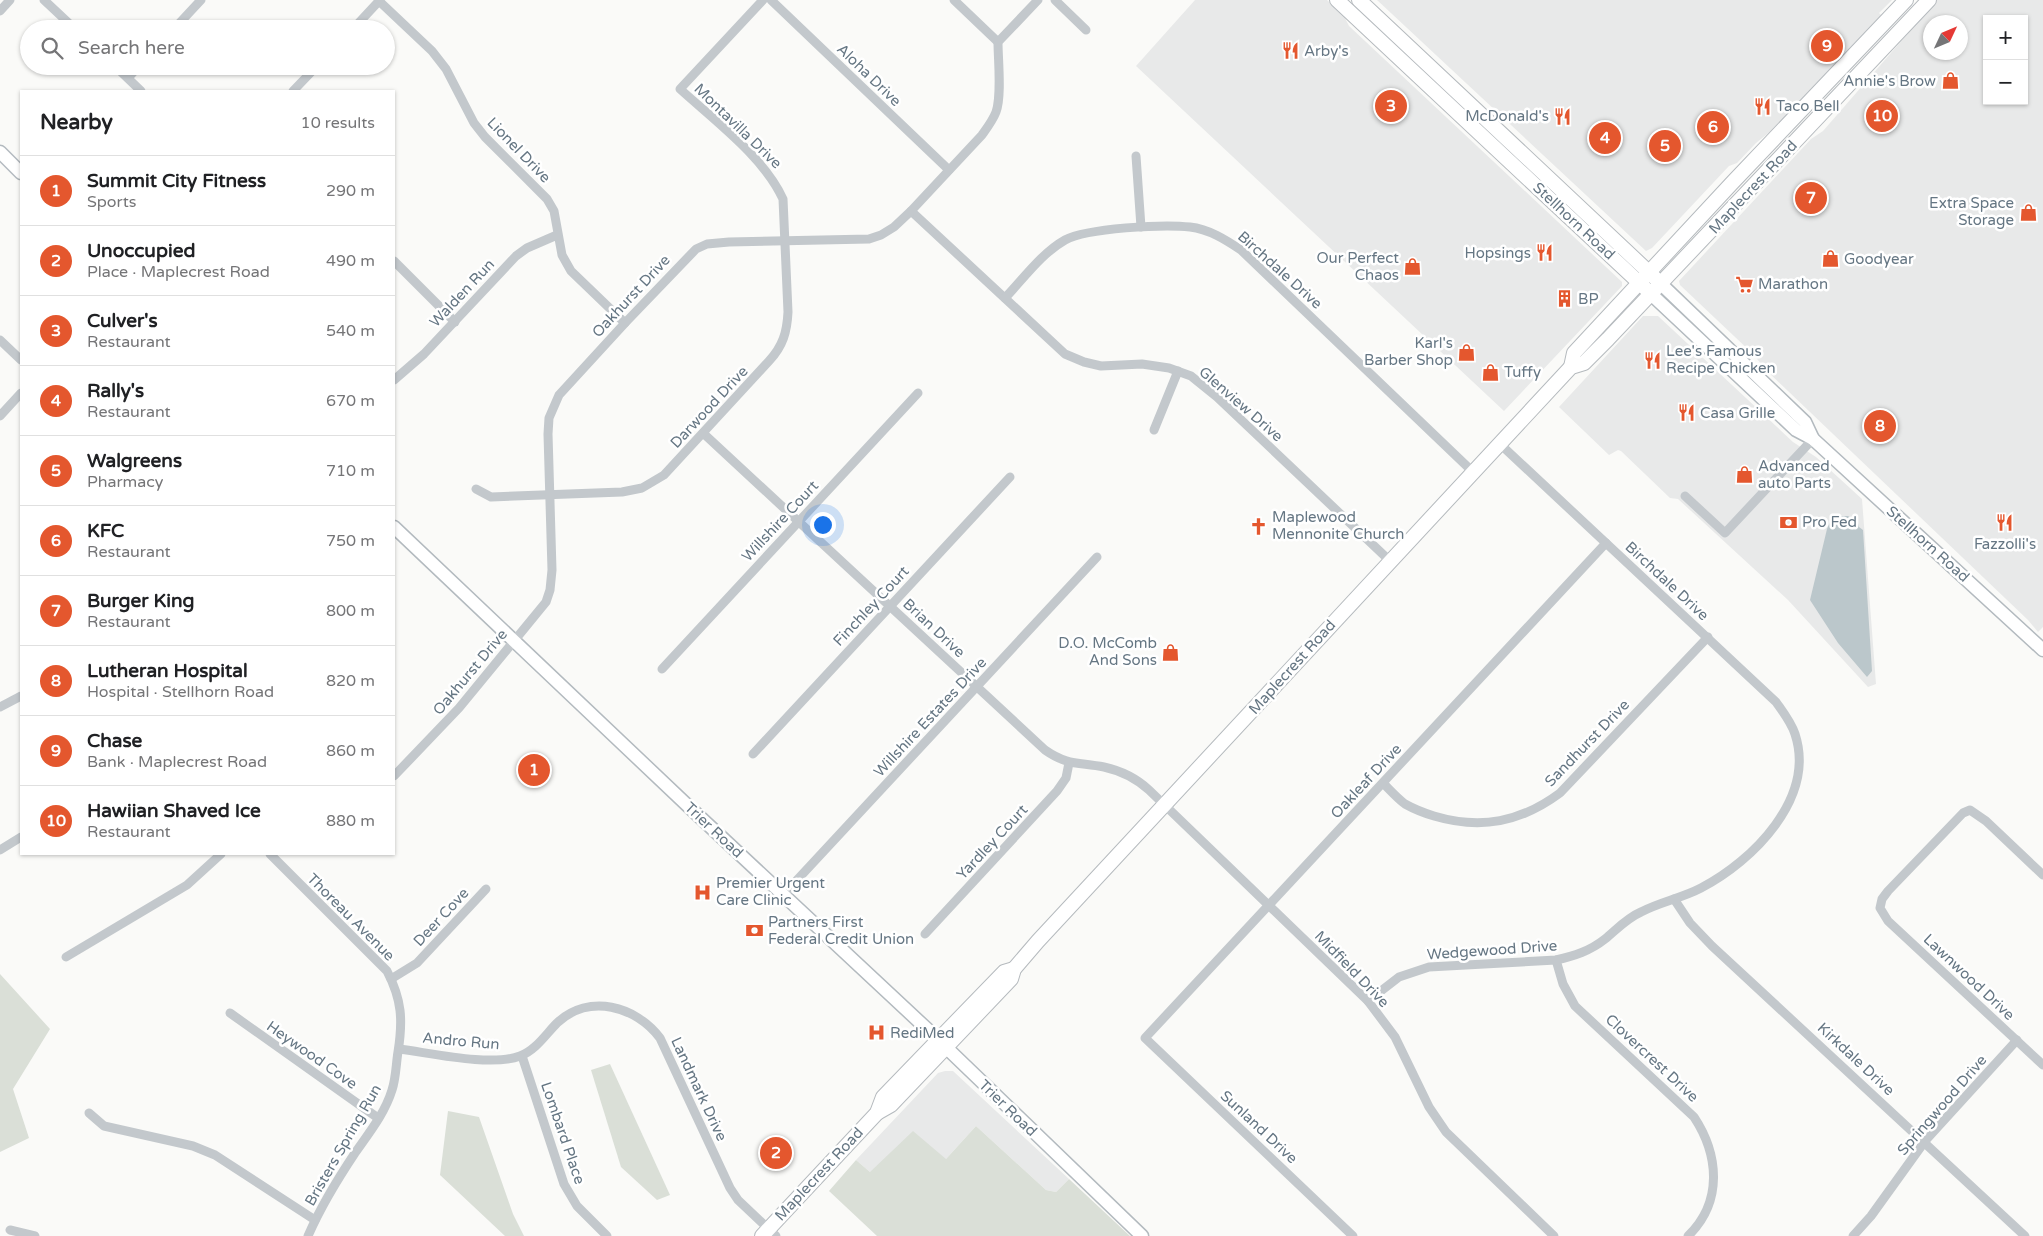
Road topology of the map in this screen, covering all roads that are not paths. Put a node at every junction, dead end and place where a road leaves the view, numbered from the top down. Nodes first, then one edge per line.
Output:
1 (10, 0) edge
2 (44, 0) edge
3 (201, 0) edge
4 (380, 0) edge
5 (763, 0) edge
6 (771, 0) edge
7 (954, 0) edge
8 (1038, 0) edge
9 (1055, 0) edge
10 (1337, 0) edge
11 (1359, 0) edge
12 (1906, 0) edge
13 (1929, 0) edge
14 (0, 11) edge
15 (65, 20) edge
16 (182, 20) edge
17 (361, 20) edge
18 (1086, 30) dead end
19 (998, 42) junction
20 (125, 75) edge
21 (131, 75) edge
22 (308, 75) edge
23 (128, 78) junction
24 (140, 90) edge
25 (294, 90) edge
26 (0, 152) edge
27 (1136, 156) dead end
28 (948, 170) junction
29 (20, 171) edge
30 (911, 210) junction
31 (1141, 227) junction
32 (557, 235) junction
33 (785, 241) junction
34 (395, 262) edge
35 (1650, 272) junction
36 (1640, 284) junction
37 (1656, 289) junction
38 (1005, 298) junction
39 (455, 322) junction
40 (625, 323) junction
41 (0, 340) edge
42 (20, 359) edge
43 (1571, 367) junction
44 (1178, 371) junction
45 (395, 379) edge
46 (918, 393) dead end
47 (20, 394) edge
48 (0, 416) edge
49 (1154, 430) dead end
50 (703, 433) junction
51 (1813, 439) junction
52 (1500, 444) junction
53 (1473, 472) junction
54 (1010, 477) dead end
55 (476, 489) dead end
56 (550, 496) junction
57 (1686, 496) dead end
58 (798, 522) junction
59 (395, 528) edge
60 (1606, 543) junction
61 (1096, 558) dead end
62 (1390, 561) junction
63 (890, 606) junction
64 (1708, 638) junction
65 (514, 642) junction
66 (2043, 650) edge
67 (662, 669) dead end
68 (977, 687) junction
69 (20, 697) edge
70 (0, 707) edge
71 (1799, 750) joint
72 (753, 754) dead end
73 (1069, 763) junction
74 (395, 775) edge
75 (1383, 783) junction
76 (1165, 806) junction
77 (20, 838) edge
78 (0, 850) edge
79 (220, 855) edge
80 (271, 855) edge
81 (2043, 875) edge
82 (486, 889) dead end
83 (784, 894) junction
84 (1674, 899) junction
85 (1268, 905) junction
86 (925, 934) dead end
87 (66, 957) dead end
88 (1556, 960) junction
89 (391, 979) junction
90 (1368, 1001) junction
91 (230, 1013) dead end
92 (1145, 1038) joint
93 (2016, 1040) junction
94 (942, 1044) junction
95 (399, 1049) junction
96 (522, 1056) junction
97 (2043, 1065) edge
98 (89, 1113) dead end
99 (378, 1118) junction
100 (1925, 1141) junction
101 (315, 1220) junction
102 (10, 1230) dead end
103 (769, 1234) edge
104 (35, 1236) edge
105 (308, 1236) edge
106 (607, 1236) edge
107 (1142, 1236) edge
108 (1353, 1236) edge
109 (1554, 1236) edge
110 (1688, 1236) edge
111 (1853, 1236) edge
112 (2026, 1236) edge

1 - 14 street
2 - 15 street
3 - 16 street
4 - 17 street
4 - 32 street, Lionel Drive
5 - 33 street, Montavilla Drive
6 - 28 street, Aloha Drive
7 - 19 street
8 - 19 street
9 - 18 street
10 - 36 main road, Stellhorn Road
11 - 35 main road, Stellhorn Road
12 - 35 main road, Maplecrest Road
13 - 37 main road, Maplecrest Road
19 - 28 street, Oakhurst Drive
20 - 23 street
21 - 23 street
22 - 25 street
23 - 24 street
26 - 29 street
27 - 31 street
28 - 30 street, Oakhurst Drive
30 - 33 street, Oakhurst Drive
30 - 38 street, Glenview Drive
31 - 38 street, Birchdale Drive
31 - 53 street, Birchdale Drive
32 - 39 street, Walden Run
32 - 40 street, Lionel Drive
33 - 40 street, Oakhurst Drive
33 - 50 street, Darwood Drive
34 - 39 street
35 - 36 main road, Maplecrest Road
35 - 37 main road, Stellhorn Road
36 - 37 main road, Stellhorn Road
36 - 43 main road, Maplecrest Road
37 - 43 main road, Maplecrest Road
37 - 51 street, Stellhorn Road
38 - 44 street, Glenview Drive
39 - 45 street, Walden Run
40 - 56 street, Oakhurst Drive
41 - 42 street
43 - 52 main road, Maplecrest Road
44 - 49 street
44 - 62 street, Glenview Drive
46 - 58 street, Willshire Court
47 - 48 street
50 - 56 street, Darwood Drive
50 - 58 street, Brian Drive
51 - 57 street
51 - 66 street, Stellhorn Road
52 - 53 main road, Maplecrest Road
52 - 60 street, Birchdale Drive
53 - 62 main road, Maplecrest Road
54 - 63 street, Finchley Court
55 - 56 street, Darwood Drive
56 - 65 street, Oakhurst Drive
58 - 63 street, Brian Drive
58 - 67 street, Willshire Court
59 - 65 street, Trier Road
60 - 64 street, Birchdale Drive
60 - 75 street, Oakleaf Drive
61 - 68 street, Willshire Estates Drive
62 - 76 main road, Maplecrest Road
63 - 68 street, Brian Drive
63 - 72 street, Finchley Court
64 - 71 street, Birchdale Drive
64 - 75 street, Sandhurst Drive
65 - 74 street, Oakhurst Drive
65 - 83 street, Trier Road
68 - 73 street, Brian Drive
68 - 83 street, Willshire Estates Drive
69 - 70 street
71 - 84 street, Wedgewood Drive
73 - 76 street, Brian Drive
73 - 86 street, Yardley Court
75 - 85 street, Oakleaf Drive
76 - 85 street, Midfield Drive
76 - 94 main road, Maplecrest Road
77 - 78 street
79 - 87 street
80 - 89 street, Thoreau Avenue
81 - 93 street, Lawnwood Drive
82 - 89 street, Deer Cove
83 - 94 street, Trier Road
84 - 88 street, Wedgewood Drive
84 - 100 street, Kirkdale Drive
85 - 90 street, Midfield Drive
85 - 92 street, Oakleaf Drive
88 - 90 street, Wedgewood Drive
88 - 110 street, Clovercrest Drive
89 - 95 street, Bristers Spring Run
90 - 109 street, Midfield Drive
91 - 99 street, Heywood Cove
92 - 108 street, Sunland Drive
93 - 97 street, Lawnwood Drive
93 - 100 street, Springwood Drive
94 - 103 main road, Maplecrest Road
94 - 107 street, Trier Road
95 - 96 street, Andro Run
95 - 99 street, Bristers Spring Run
96 - 103 street, Landmark Drive
96 - 106 street, Lombard Place
98 - 101 street
99 - 101 street, Bristers Spring Run
100 - 111 street, Springwood Drive
100 - 112 street, Kirkdale Drive
101 - 105 street, Bristers Spring Run
102 - 104 street

